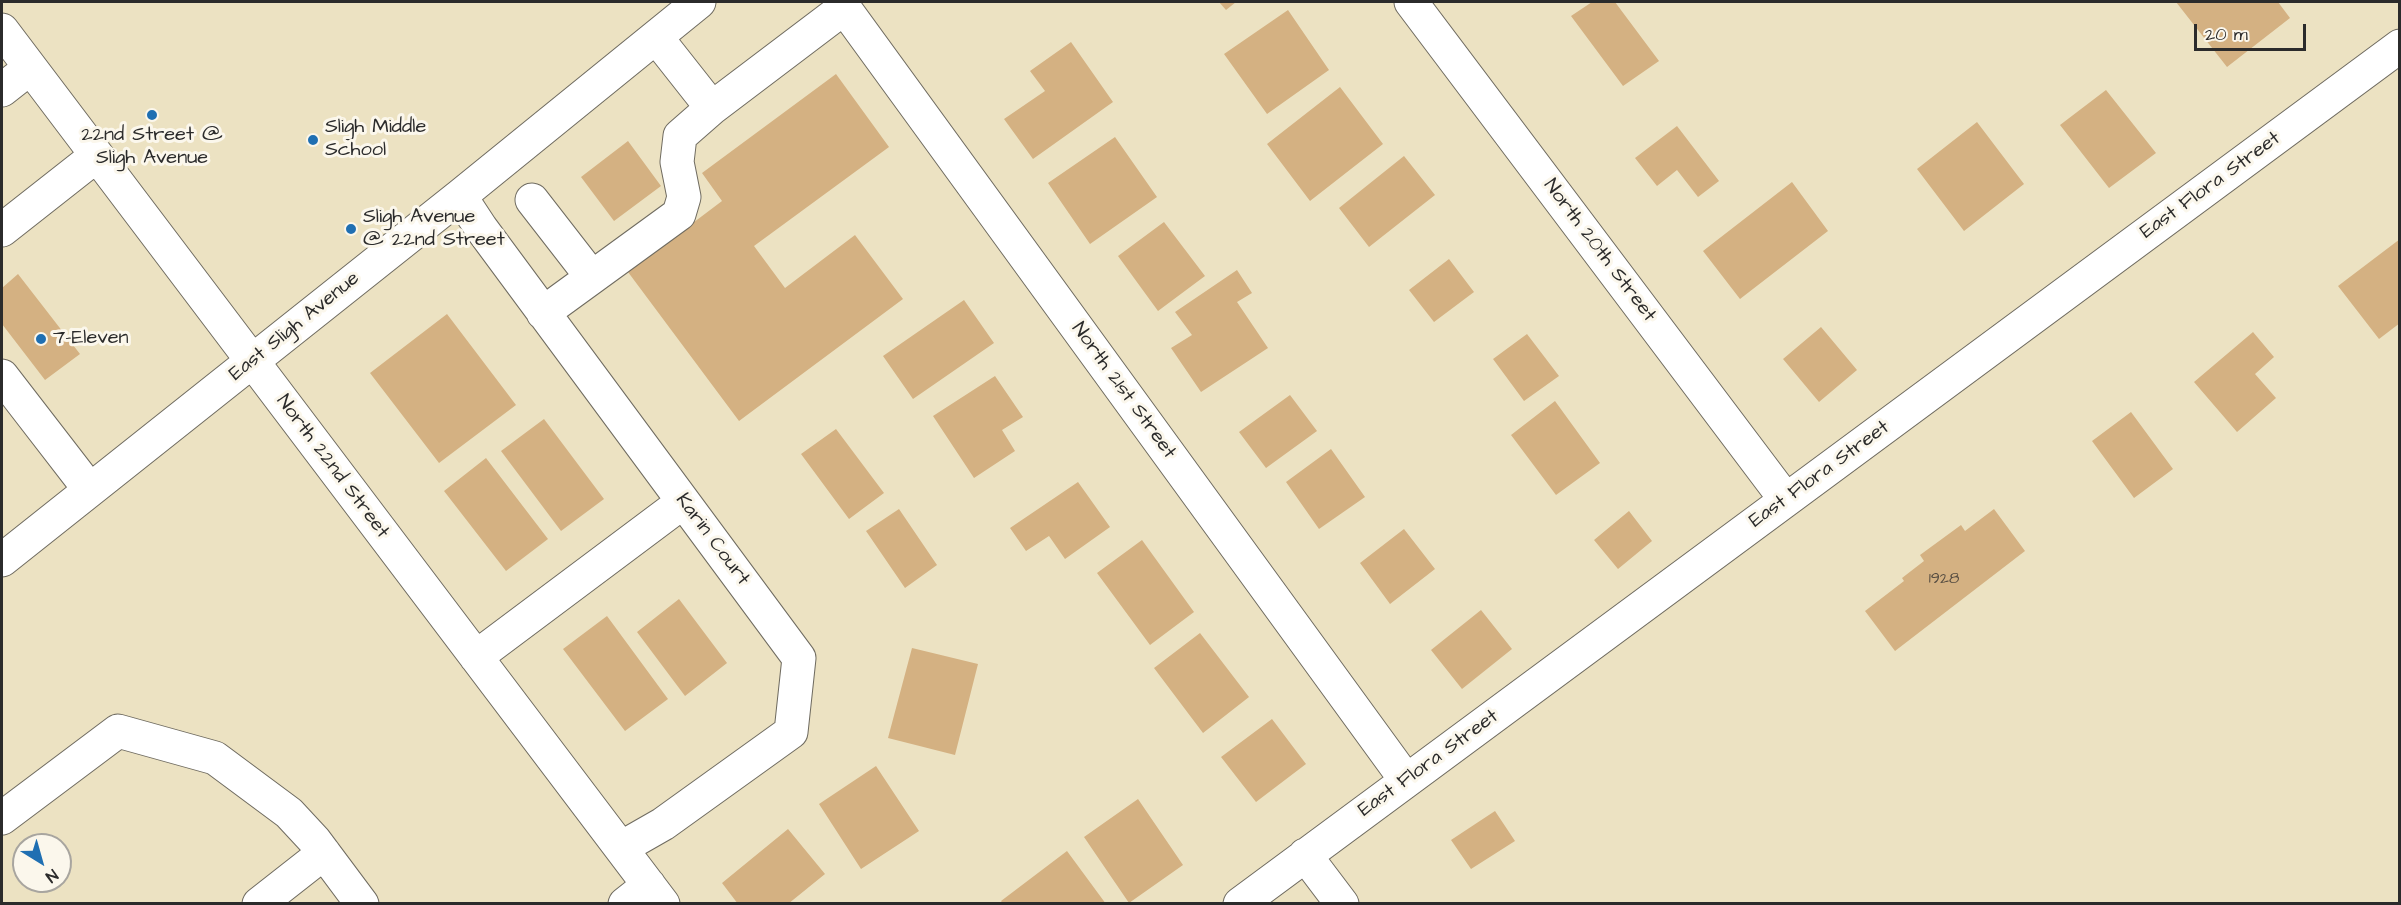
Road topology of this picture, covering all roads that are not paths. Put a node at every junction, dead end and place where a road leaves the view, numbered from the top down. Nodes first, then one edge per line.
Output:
1 (699, 2) edge
2 (1411, 2) edge
3 (842, 5) edge
4 (2, 30) edge
5 (656, 37) junction
6 (2400, 46) edge
7 (30, 68) junction
8 (2, 90) edge
9 (712, 108) junction
10 (96, 156) junction
11 (460, 196) junction
12 (532, 200) dead end
13 (2, 230) edge
14 (591, 276) junction
15 (543, 313) junction
16 (252, 362) junction
17 (2, 376) edge
18 (90, 490) junction
19 (1786, 500) junction
20 (683, 502) junction
21 (2, 560) edge
22 (476, 657) junction
23 (1406, 780) junction
24 (2, 818) edge
25 (621, 848) junction
26 (324, 853) junction
27 (1305, 855) junction
28 (646, 897) edge
29 (259, 903) edge
30 (362, 903) edge
31 (1240, 903) edge
32 (1341, 903) edge

1 - 5 street, East Sligh Avenue
2 - 19 street, North 20th Street
3 - 9 street
3 - 23 street, North 21st Street
4 - 7 street, North 22nd Street
5 - 9 street
5 - 11 street, East Sligh Avenue
6 - 19 street, East Flora Street
7 - 8 street
7 - 10 street, North 22nd Street
9 - 14 street
10 - 13 street
10 - 16 street, North 22nd Street
11 - 15 street, Karin Court
11 - 16 street, East Sligh Avenue
12 - 14 street
14 - 15 street
15 - 20 street, Karin Court
16 - 18 street, East Sligh Avenue
16 - 22 street, North 22nd Street
17 - 18 street
18 - 21 street, East Sligh Avenue
19 - 23 street, East Flora Street
20 - 22 street
20 - 25 street, Karin Court
22 - 25 street, North 22nd Street
23 - 27 street, East Flora Street
24 - 26 street
25 - 28 street, North 22nd Street
26 - 29 street
26 - 30 street
27 - 31 street, East Flora Street
27 - 32 street

